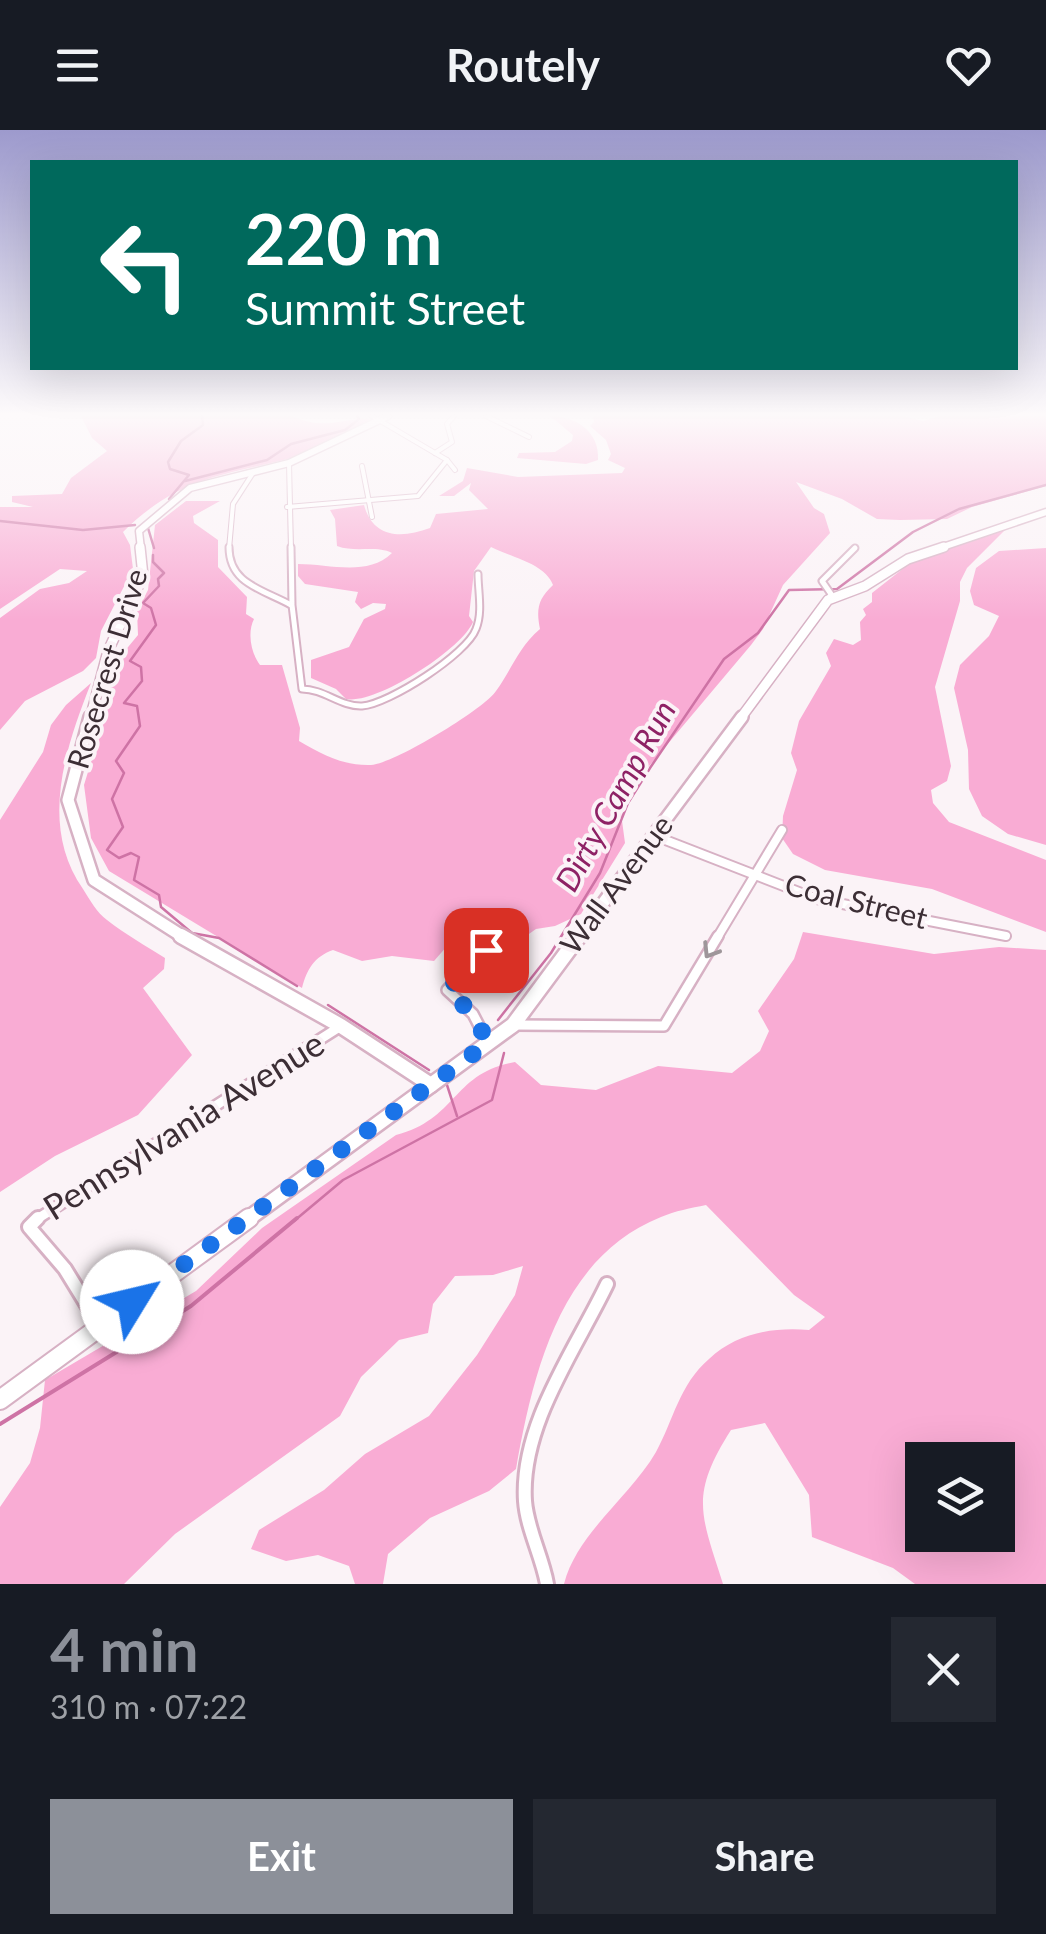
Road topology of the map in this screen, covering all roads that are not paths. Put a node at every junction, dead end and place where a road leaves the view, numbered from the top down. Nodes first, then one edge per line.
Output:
1 (202, 484) edge
2 (240, 484) edge
3 (288, 484) edge
4 (365, 484) edge
5 (428, 484) edge
6 (368, 502) junction
7 (287, 507) junction
8 (1046, 512) edge
9 (372, 517) dead end
10 (855, 548) dead end
11 (478, 574) dead end
12 (830, 598) junction
13 (292, 605) junction
14 (782, 830) dead end
15 (654, 836) junction
16 (756, 876) junction
17 (1006, 936) dead end
18 (486, 950) dead end
19 (513, 1024) junction
20 (341, 1026) junction
21 (488, 1043) junction
22 (431, 1085) junction
23 (607, 1284) dead end
24 (100, 1326) junction
25 (0, 1400) edge
26 (547, 1584) edge

1 - 20 street, Rosecrest Drive
2 - 13 street
3 - 7 street
4 - 6 street
5 - 6 street
6 - 7 street
6 - 9 street
7 - 13 street
8 - 12 street
10 - 12 street
11 - 13 street
12 - 15 street, Wall Avenue
14 - 16 street
15 - 16 street, Coal Street
15 - 19 street, Wall Avenue
16 - 17 street, Coal Street
16 -> 19 street
18 - 21 street
19 - 21 street, Wall Avenue
20 - 22 street, Rosecrest Drive
20 - 24 street, Pennsylvania Avenue
21 - 22 street, Wall Avenue
22 - 24 street, Wall Avenue
23 - 26 street
24 - 25 street, Wall Avenue

